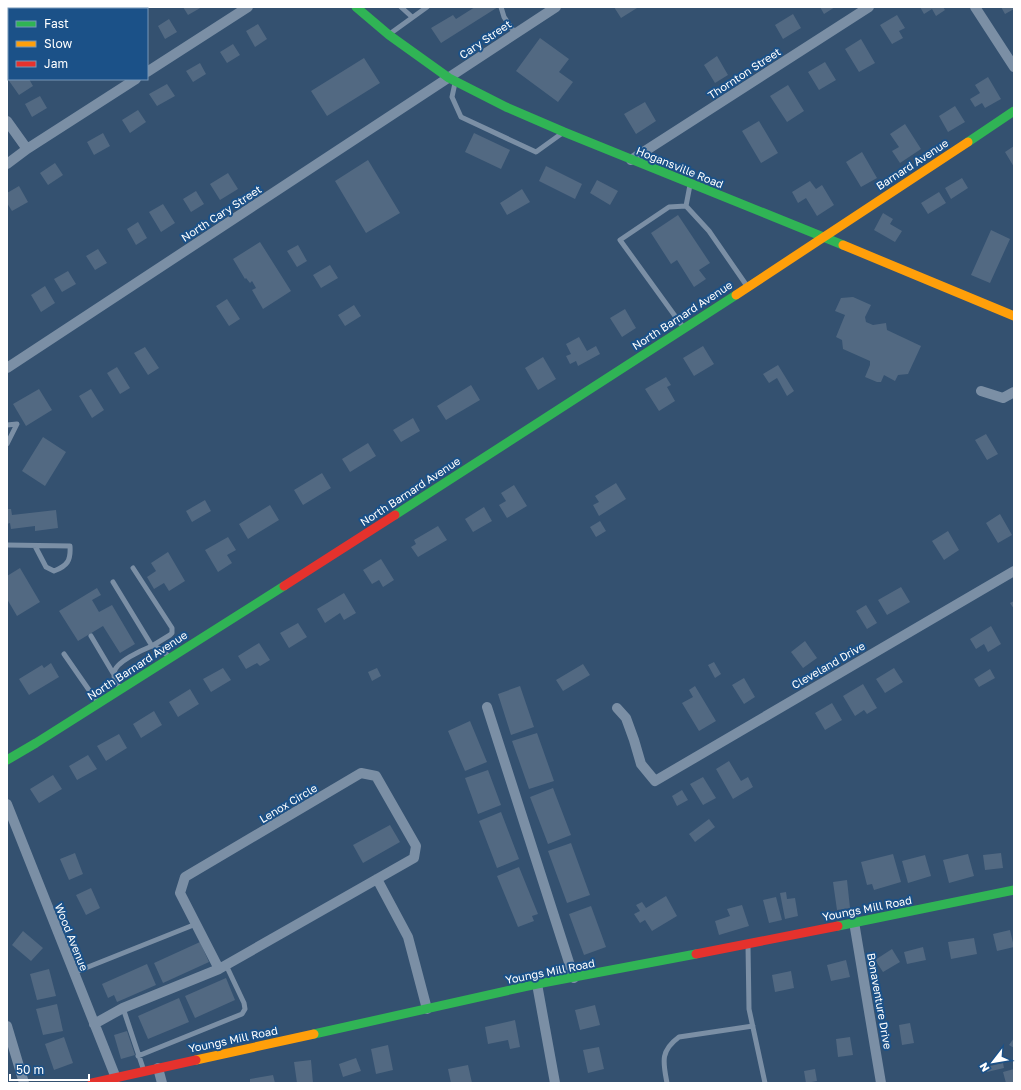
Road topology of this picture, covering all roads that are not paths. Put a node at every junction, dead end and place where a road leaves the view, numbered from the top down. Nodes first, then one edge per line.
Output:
1 (248, 7) edge
2 (401, 7) edge
3 (427, 7) edge
4 (501, 7) edge
5 (556, 7) edge
6 (869, 7) edge
7 (975, 7) edge
8 (358, 8) edge
9 (412, 17) junction
10 (515, 34) junction
11 (389, 35) junction
12 (1014, 67) edge
13 (148, 71) edge
14 (452, 79) junction
15 (134, 80) edge
16 (1014, 111) edge
17 (7, 120) edge
18 (564, 132) junction
19 (27, 149) junction
20 (632, 160) junction
21 (7, 164) edge
22 (691, 184) junction
23 (686, 206) junction
24 (823, 237) junction
25 (748, 286) junction
26 (1014, 316) edge
27 (684, 329) junction
28 (7, 368) edge
29 (981, 391) dead end
30 (1014, 392) edge
31 (7, 425) edge
32 (7, 444) edge
33 (7, 545) edge
34 (35, 546) junction
35 (133, 568) dead end
36 (1014, 571) edge
37 (113, 582) dead end
38 (91, 636) dead end
39 (152, 646) junction
40 (64, 654) dead end
41 (169, 658) junction
42 (114, 673) junction
43 (120, 689) junction
44 (99, 704) junction
45 (487, 707) dead end
46 (617, 708) dead end
47 (7, 760) edge
48 (7, 804) edge
49 (377, 879) junction
50 (1014, 890) edge
51 (854, 922) junction
52 (196, 924) junction
53 (748, 944) junction
54 (222, 967) junction
55 (73, 973) junction
56 (574, 978) junction
57 (537, 984) junction
58 (123, 1008) junction
59 (427, 1009) junction
60 (94, 1024) junction
61 (7, 1026) edge
62 (753, 1026) junction
63 (138, 1056) junction
64 (158, 1068) junction
65 (144, 1072) junction
66 (116, 1078) junction
67 (24, 1083) edge
68 (92, 1083) edge
69 (162, 1083) edge
70 (555, 1083) edge
71 (667, 1083) edge
72 (762, 1083) edge
73 (765, 1083) edge
74 (881, 1083) edge

1 - 13 street
2 - 9 lane
3 - 9 lane
4 - 10 lane
5 - 10 street, Cary Street
6 - 20 street, Thornton Street
7 - 12 street
8 - 11 street, Hogansville Road
9 - 11 lane
10 - 14 street, Cary Street
11 - 14 street, Hogansville Road
14 - 18 street, Hogansville Road
14 - 18 lane
14 - 28 street, North Cary Street
15 - 19 street
16 - 24 street, Barnard Avenue
17 - 19 street
18 - 20 street, Hogansville Road
19 - 21 street
20 - 22 street, Hogansville Road
22 - 23 lane
22 - 24 street, Hogansville Road
23 - 25 lane
23 - 27 lane
24 - 25 street, North Barnard Avenue
24 - 26 street, Hogansville Road
25 - 27 street, North Barnard Avenue
27 - 41 street, North Barnard Avenue
29 - 30 street
31 - 32 lane
33 - 34 lane
34 - 34 lane
35 - 39 lane
36 - 46 street, Cleveland Drive
37 - 39 lane
38 - 42 lane
39 - 41 lane
39 - 42 lane
40 - 44 lane
41 - 43 street, North Barnard Avenue
42 - 43 lane
43 - 44 street, North Barnard Avenue
44 - 47 street, North Barnard Avenue
45 - 56 street
48 - 55 street, Wood Avenue
49 - 52 street, Lenox Circle
49 - 54 street, Lenox Circle
49 - 59 street
50 - 51 street, Youngs Mill Road
51 - 53 street, Youngs Mill Road
51 - 74 street, Bonaventure Drive
52 - 54 street, Lenox Circle
52 - 55 lane
53 - 56 street, Youngs Mill Road
53 - 62 lane
54 - 58 street, Lenox Circle
54 - 63 lane
55 - 60 street, Wood Avenue
56 - 57 street, Youngs Mill Road
57 - 59 street, Youngs Mill Road
57 - 70 street
58 - 60 street, Lenox Circle
58 - 63 lane
59 - 64 street, Youngs Mill Road
60 - 66 street, Wood Avenue
61 - 67 street
62 - 71 lane
62 - 73 lane
63 - 65 lane
64 - 65 street, Youngs Mill Road
64 - 69 street
65 - 66 street, Youngs Mill Road
66 - 68 street, Youngs Mill Road
72 - 73 lane

